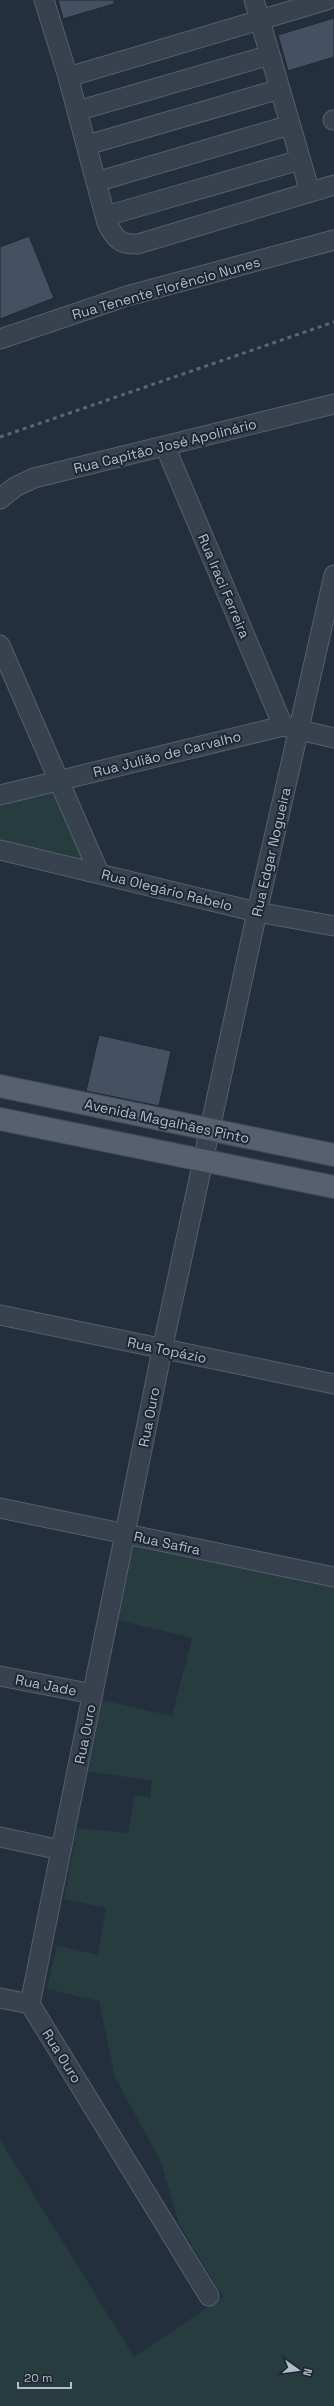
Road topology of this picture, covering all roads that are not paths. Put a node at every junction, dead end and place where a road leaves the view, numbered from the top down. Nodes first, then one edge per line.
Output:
1 (44, 0) edge
2 (254, 0) edge
3 (327, 0) edge
4 (260, 20) junction
5 (270, 56) junction
6 (68, 77) junction
7 (280, 89) junction
8 (77, 111) junction
9 (290, 125) junction
10 (87, 146) junction
11 (300, 160) junction
12 (96, 182) junction
13 (334, 185) edge
14 (310, 192) junction
15 (106, 216) junction
16 (334, 240) edge
17 (0, 339) edge
18 (334, 404) edge
19 (165, 446) junction
20 (8, 486) edge
21 (0, 499) edge
22 (334, 575) edge
23 (0, 645) edge
24 (291, 728) junction
25 (334, 738) edge
26 (60, 781) junction
27 (0, 795) edge
28 (0, 850) edge
29 (99, 873) junction
30 (257, 912) junction
31 (334, 926) edge
32 (0, 1086) edge
33 (0, 1119) edge
34 (211, 1130) junction
35 (327, 1153) edge
36 (204, 1161) junction
37 (312, 1182) junction
38 (334, 1187) edge
39 (0, 1315) edge
40 (162, 1350) junction
41 (334, 1384) edge
42 (0, 1508) edge
43 (125, 1534) junction
44 (334, 1578) edge
45 (0, 1676) edge
46 (93, 1694) junction
47 (0, 1837) edge
48 (61, 1850) junction
49 (0, 1998) edge
50 (30, 2004) junction
51 (209, 2296) dead end

1 - 6 street
2 - 4 street
3 - 4 street
4 - 5 street
4 - 6 street
5 - 7 street
5 - 8 street
6 - 8 street
7 - 9 street
7 - 10 street
8 - 10 street
9 - 11 street
9 - 12 street
10 - 12 street
11 - 14 street
11 - 15 street
12 - 15 street
13 - 14 street
14 - 15 street
16 - 17 street, Rua Tenente Florêncio Nunes
18 - 19 street, Rua Capitão José Apolinário
19 - 20 street, Rua Capitão José Apolinário
19 - 24 street, Rua Iraci Ferreira
20 - 21 street, Rua Capitão José Apolinário
22 - 24 street, Rua Edgar Nogueira
23 - 26 street
24 - 25 street, Rua Julião de Carvalho
24 - 26 street, Rua Julião de Carvalho
24 - 30 street, Rua Edgar Nogueira
26 - 27 street, Rua Julião de Carvalho
26 - 29 street
28 - 29 street, Rua Olegário Rabelo
29 - 30 street, Rua Olegário Rabelo
30 - 31 street, Rua Olegário Rabelo
30 - 34 street, Rua Edgar Nogueira
32 - 34 main road, Avenida Magalhães Pinto
33 - 36 main road
34 - 35 main road, Avenida Magalhães Pinto
34 - 36 street, Rua Ouro
35 - 37 main road
36 - 37 main road
36 - 40 street, Rua Ouro
37 - 38 main road
39 - 40 street, Rua Topázio
40 - 41 street, Rua Topázio
40 - 43 street, Rua Ouro
42 - 43 street, Rua Safira
43 - 44 street, Rua Safira
43 - 46 street, Rua Ouro
45 - 46 street, Rua Jade
46 - 48 street, Rua Ouro
47 - 48 street
48 - 50 street, Rua Ouro
49 - 50 street
50 - 51 street, Rua Ouro

